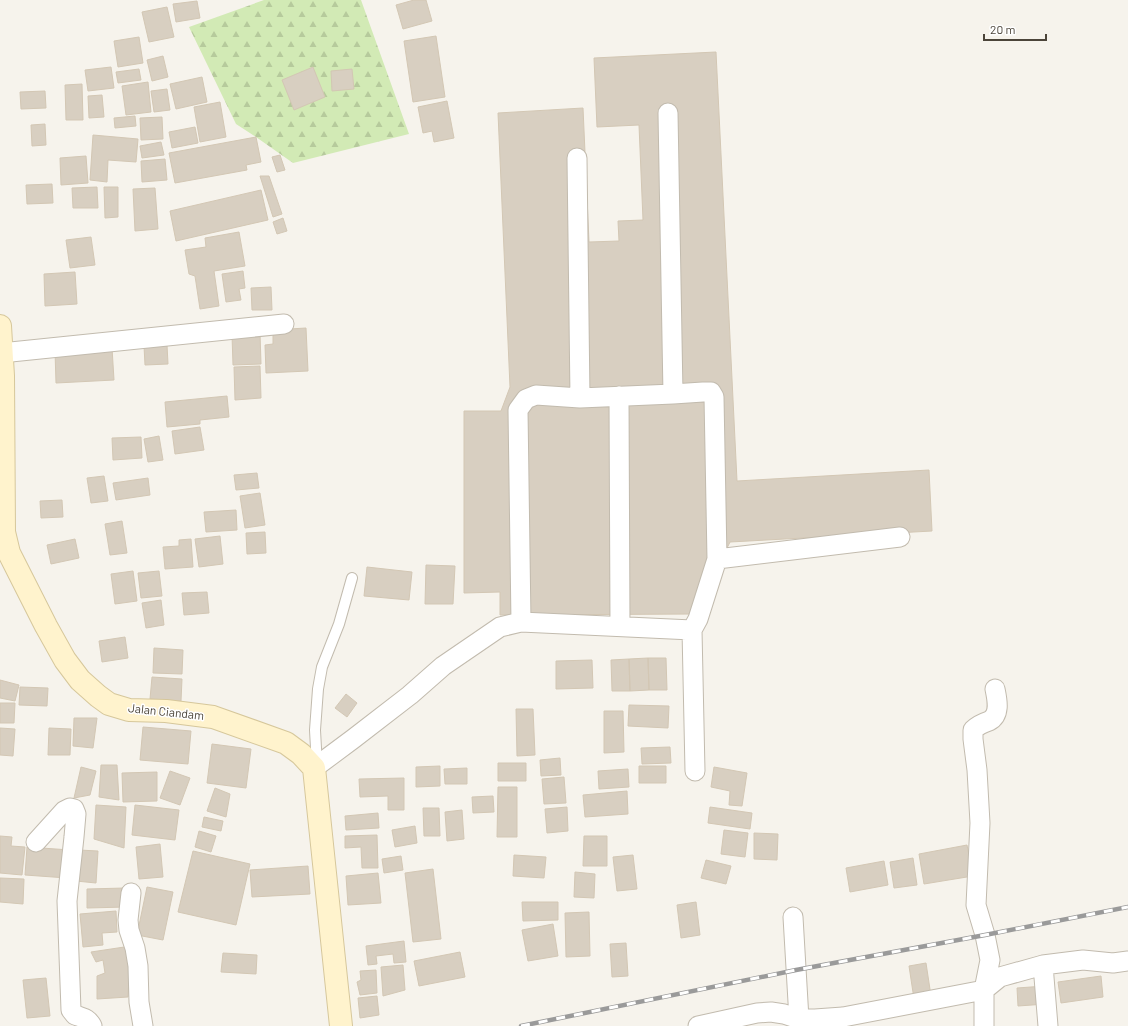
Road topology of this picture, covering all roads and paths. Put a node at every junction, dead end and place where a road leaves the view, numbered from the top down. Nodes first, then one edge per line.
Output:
1 (668, 113) dead end
2 (577, 158) dead end
3 (284, 324) dead end
4 (0, 326) edge
5 (1, 352) junction
6 (673, 394) junction
7 (619, 396) junction
8 (580, 398) junction
9 (900, 537) dead end
10 (717, 559) junction
11 (352, 578) dead end
12 (521, 622) junction
13 (620, 626) junction
14 (692, 630) junction
15 (995, 689) dead end
16 (316, 767) junction
17 (695, 771) dead end
18 (36, 842) dead end
19 (131, 893) dead end
20 (792, 917) dead end
21 (1128, 961) edge
22 (1043, 965) junction
23 (984, 990) junction
24 (799, 1019) junction
25 (92, 1026) edge
26 (143, 1026) edge
27 (341, 1026) edge
28 (698, 1026) edge
29 (984, 1026) edge
30 (1048, 1026) edge

1 - 6 street
2 - 8 street
3 - 5 street
4 - 5 street, Jalan Ciandam
5 - 16 street, Jalan Ciandam
6 - 7 street
6 - 10 street
7 - 8 street
7 - 13 street
8 - 12 street
9 - 10 street
10 - 14 street
11 - 16 lane
12 - 13 street
12 - 16 street
13 - 14 street
14 - 17 street
15 - 23 street
16 - 27 street
18 - 25 street
19 - 26 street
20 - 24 street
21 - 22 street
22 - 23 street
22 - 30 street
23 - 24 street
23 - 29 street
24 - 28 street

